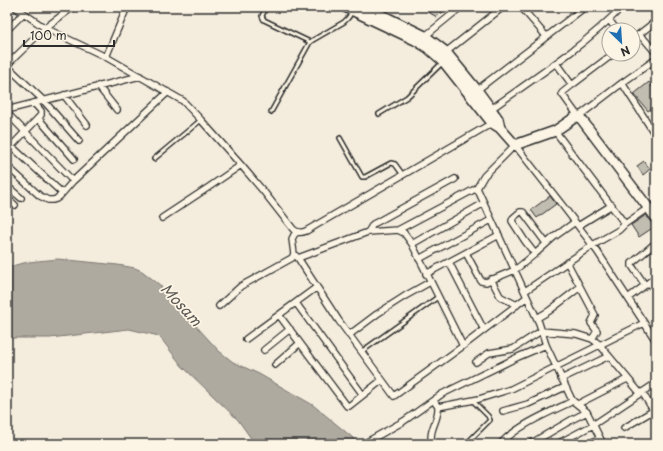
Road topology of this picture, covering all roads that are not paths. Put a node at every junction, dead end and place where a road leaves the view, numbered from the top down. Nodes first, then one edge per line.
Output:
1 (15, 7) edge
2 (74, 7) edge
3 (127, 7) edge
4 (266, 7) edge
5 (365, 7) edge
6 (462, 7) edge
7 (503, 7) edge
8 (521, 7) edge
9 (585, 7) edge
10 (622, 7) edge
11 (349, 9) edge
12 (24, 14) junction
13 (609, 20) joint
14 (656, 21) edge
15 (45, 28) junction
16 (7, 30) edge
17 (641, 33) edge
18 (546, 36) junction
19 (422, 39) junction
20 (641, 39) edge
21 (310, 42) junction
22 (656, 53) edge
23 (106, 56) junction
24 (445, 57) junction
25 (656, 59) edge
26 (602, 62) edge
27 (556, 63) junction
28 (7, 65) edge
29 (140, 76) junction
30 (622, 83) junction
31 (572, 84) junction
32 (98, 86) junction
33 (477, 90) junction
34 (168, 92) junction
35 (64, 95) junction
36 (44, 101) junction
37 (34, 103) junction
38 (491, 109) junction
39 (117, 110) dead end
40 (7, 112) edge
41 (271, 112) dead end
42 (379, 114) dead end
43 (579, 116) junction
44 (38, 118) junction
45 (201, 120) junction
46 (497, 123) junction
47 (87, 125) dead end
48 (555, 131) junction
49 (25, 132) junction
50 (656, 136) edge
51 (340, 138) dead end
52 (78, 141) dead end
53 (9, 144) edge
54 (514, 145) junction
55 (7, 151) edge
56 (74, 159) dead end
57 (154, 159) dead end
58 (241, 165) junction
59 (7, 166) edge
60 (403, 175) junction
61 (455, 179) dead end
62 (73, 182) junction
63 (7, 186) edge
64 (477, 188) junction
65 (62, 193) junction
66 (7, 198) edge
67 (21, 198) dead end
68 (484, 203) junction
69 (15, 205) dead end
70 (612, 205) junction
71 (653, 212) edge
72 (162, 218) dead end
73 (492, 220) junction
74 (577, 224) junction
75 (626, 224) junction
76 (398, 230) junction
77 (296, 232) junction
78 (368, 232) junction
79 (499, 235) junction
80 (546, 243) junction
81 (412, 244) junction
82 (593, 245) junction
83 (653, 245) dead end
84 (466, 253) junction
85 (535, 254) junction
86 (296, 256) junction
87 (419, 259) junction
88 (449, 262) junction
89 (567, 262) junction
90 (515, 270) junction
91 (426, 274) junction
92 (656, 277) edge
93 (492, 280) junction
94 (430, 282) junction
95 (647, 283) junction
96 (317, 287) junction
97 (580, 287) junction
98 (525, 291) junction
99 (656, 292) edge
100 (438, 297) junction
101 (527, 297) junction
102 (628, 298) junction
103 (296, 303) junction
104 (517, 305) junction
105 (219, 306) dead end
106 (279, 315) junction
107 (537, 318) junction
108 (644, 323) junction
109 (290, 329) junction
110 (484, 330) junction
111 (541, 331) junction
112 (349, 335) junction
113 (246, 339) dead end
114 (592, 339) junction
115 (656, 341) edge
116 (300, 343) junction
117 (599, 344) junction
118 (546, 345) junction
119 (463, 346) junction
120 (264, 350) dead end
121 (361, 352) junction
122 (609, 356) junction
123 (476, 362) dead end
124 (275, 365) dead end
125 (555, 366) junction
126 (627, 378) junction
127 (561, 379) junction
128 (382, 380) junction
129 (656, 383) edge
130 (565, 387) junction
131 (641, 393) junction
132 (363, 395) junction
133 (472, 400) junction
134 (434, 401) junction
135 (576, 403) junction
136 (438, 407) junction
137 (655, 409) edge
138 (503, 411) dead end
139 (587, 412) junction
140 (593, 425) junction
141 (624, 428) dead end
142 (600, 438) junction
143 (364, 443) edge
144 (432, 444) edge
145 (466, 444) edge
146 (500, 444) edge
147 (530, 444) edge
148 (557, 444) edge
149 (588, 444) edge
150 (603, 444) edge

1 - 12 street
2 - 15 street
3 - 23 street
4 - 21 lane
5 - 19 main road
6 - 19 street
7 - 24 street
8 - 18 street
9 - 18 street
10 - 13 street
11 - 19 main road
11 - 21 lane
12 - 15 street
12 - 16 street
13 - 27 street
14 - 17 street
15 - 23 street
15 - 28 street
18 - 33 street
19 - 24 main road
20 - 22 street
21 - 41 lane
23 - 29 street
24 - 33 main road
24 - 42 lane
24 - 46 main road
25 - 30 street
26 - 31 street
27 - 31 street
27 - 38 street
28 - 36 street
29 - 32 street
29 - 34 street
30 - 43 street
30 - 50 street
31 - 43 street
32 - 35 street
32 - 39 street
33 - 38 main road
34 - 45 street
34 - 62 street
35 - 36 street
35 - 47 street
36 - 37 street
36 - 52 street
37 - 40 street
37 - 44 street
38 - 46 main road
40 - 49 street
43 - 48 main road
43 - 71 main road
44 - 49 street
44 - 56 street
45 - 57 lane
45 - 58 street
46 - 54 main road
46 - 60 street
48 - 54 main road
48 - 70 street
49 - 53 street
49 - 62 street
51 - 60 lane
53 - 55 street
53 - 65 street
54 - 64 street
54 - 74 street
58 - 72 street
58 - 77 street
59 - 65 street
60 - 77 street
61 - 78 street
62 - 65 street
63 - 67 street
64 - 68 street
64 - 76 street
66 - 69 street
68 - 73 street
68 - 81 street
70 - 74 street
70 - 75 street
71 - 75 street
73 - 79 street
73 - 87 street
74 - 80 street
74 - 82 street
75 - 82 street
76 - 78 street
76 - 81 street
77 - 86 street
78 - 86 street
79 - 84 street
79 - 90 street
80 - 85 street
80 - 85 street
81 - 87 street
82 - 89 street
82 - 102 street
83 - 95 street
84 - 88 street
84 - 93 street
85 - 90 street
86 - 96 street
86 - 105 street
87 - 91 street
88 - 91 street
88 - 110 street
89 - 97 street
89 - 98 street
90 - 93 street
90 - 98 street
91 - 94 street
92 - 95 street
93 - 104 street
94 - 100 street
94 - 112 street
95 - 99 street
95 - 102 street
96 - 103 street
96 - 112 street
97 - 107 street
97 - 114 street
98 - 101 street
100 - 119 street
100 - 121 lane
101 - 104 street
101 - 107 street
102 - 108 street
103 - 106 street
103 - 132 street
104 - 110 street
106 - 109 street
106 - 113 street
107 - 111 street
108 - 115 street
108 - 117 street
109 - 116 street
109 - 120 street
110 - 119 street
111 - 114 street
111 - 118 street
111 - 123 street
112 - 121 street
114 - 117 street
116 - 124 street
116 - 132 street
117 - 122 street
117 - 125 street
118 - 125 street
118 - 134 street
119 - 128 street
121 - 128 street
122 - 126 street
122 - 127 street
125 - 127 street
125 - 133 street
126 - 131 street
126 - 135 street
127 - 130 street
128 - 132 street
129 - 131 street
130 - 135 street
130 - 138 street
131 - 137 street
131 - 140 street
133 - 136 street
133 - 145 lane
134 - 136 street
134 - 143 street
135 - 139 street
135 - 146 street
136 - 144 street
137 - 141 street
139 - 140 street
139 - 147 street
140 - 142 street
140 - 148 street
142 - 149 street
142 - 150 street

